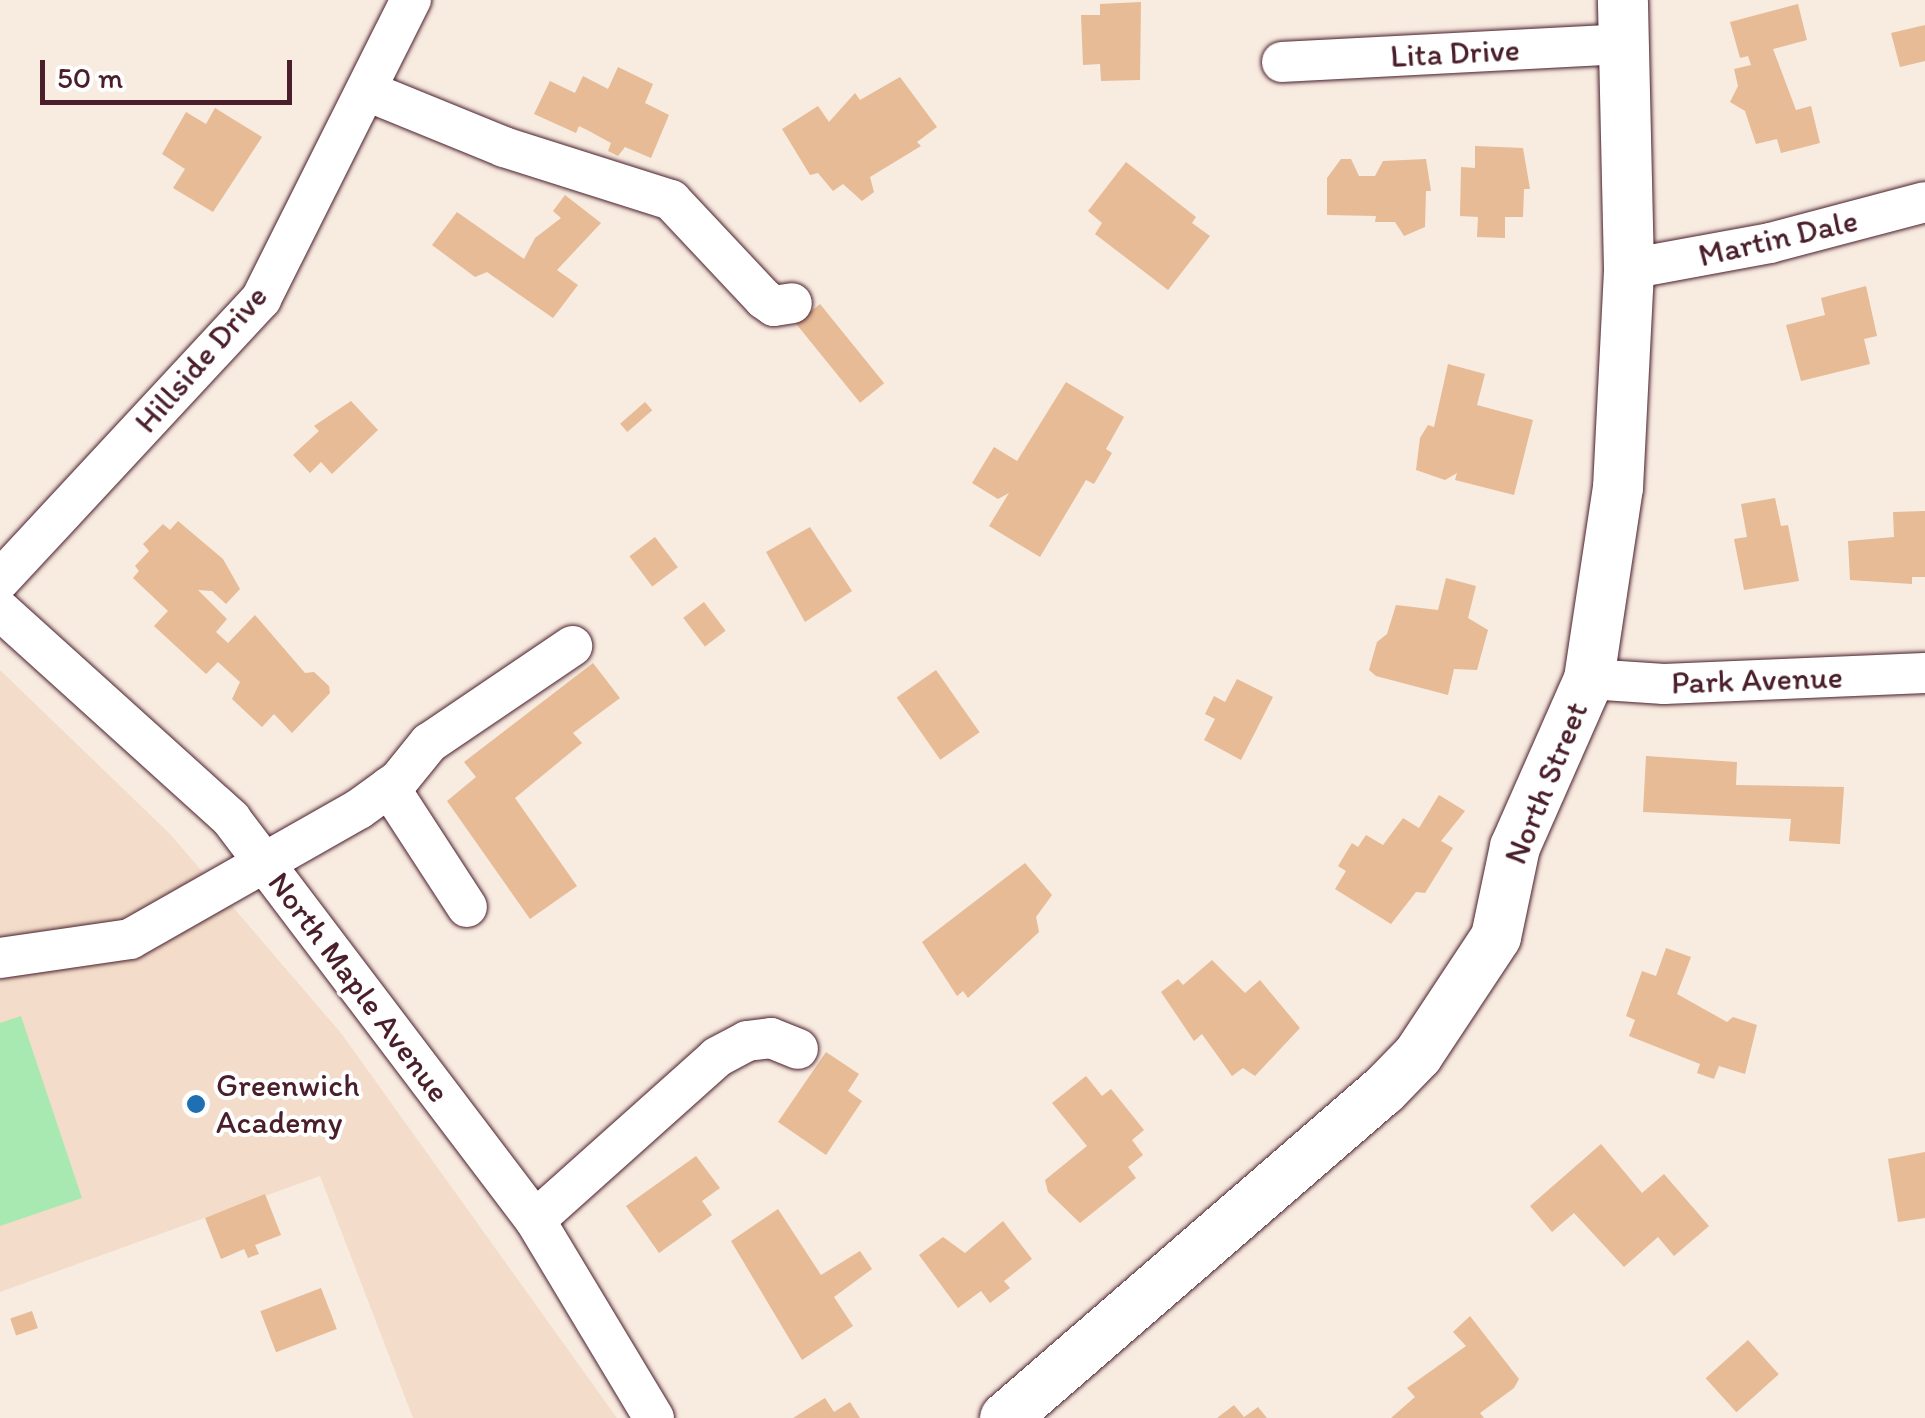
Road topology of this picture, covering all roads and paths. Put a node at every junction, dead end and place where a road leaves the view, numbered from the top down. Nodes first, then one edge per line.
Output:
1 (411, 0) edge
2 (1625, 22) edge
3 (1282, 62) dead end
4 (367, 91) junction
5 (1925, 202) edge
6 (1629, 269) junction
7 (792, 304) dead end
8 (0, 580) edge
9 (0, 610) edge
10 (572, 646) dead end
11 (1925, 672) edge
12 (1589, 679) junction
13 (389, 787) junction
14 (266, 864) junction
15 (467, 907) dead end
16 (0, 958) edge
17 (798, 1049) dead end
18 (535, 1220) junction
19 (654, 1418) edge
20 (1005, 1418) edge

1 - 4 street, Hillside Drive
2 - 3 street, Lita Drive
2 - 6 main road, North Street
4 - 7 street
4 - 8 street, Hillside Drive
5 - 6 street, Martin Dale
6 - 12 main road, North Street
9 - 14 street, North Maple Avenue
10 - 13 street
11 - 12 street, Park Avenue
12 - 20 main road, North Street
13 - 14 street
13 - 15 street
14 - 16 street
14 - 18 street, North Maple Avenue
17 - 18 street
18 - 19 street, North Maple Avenue

